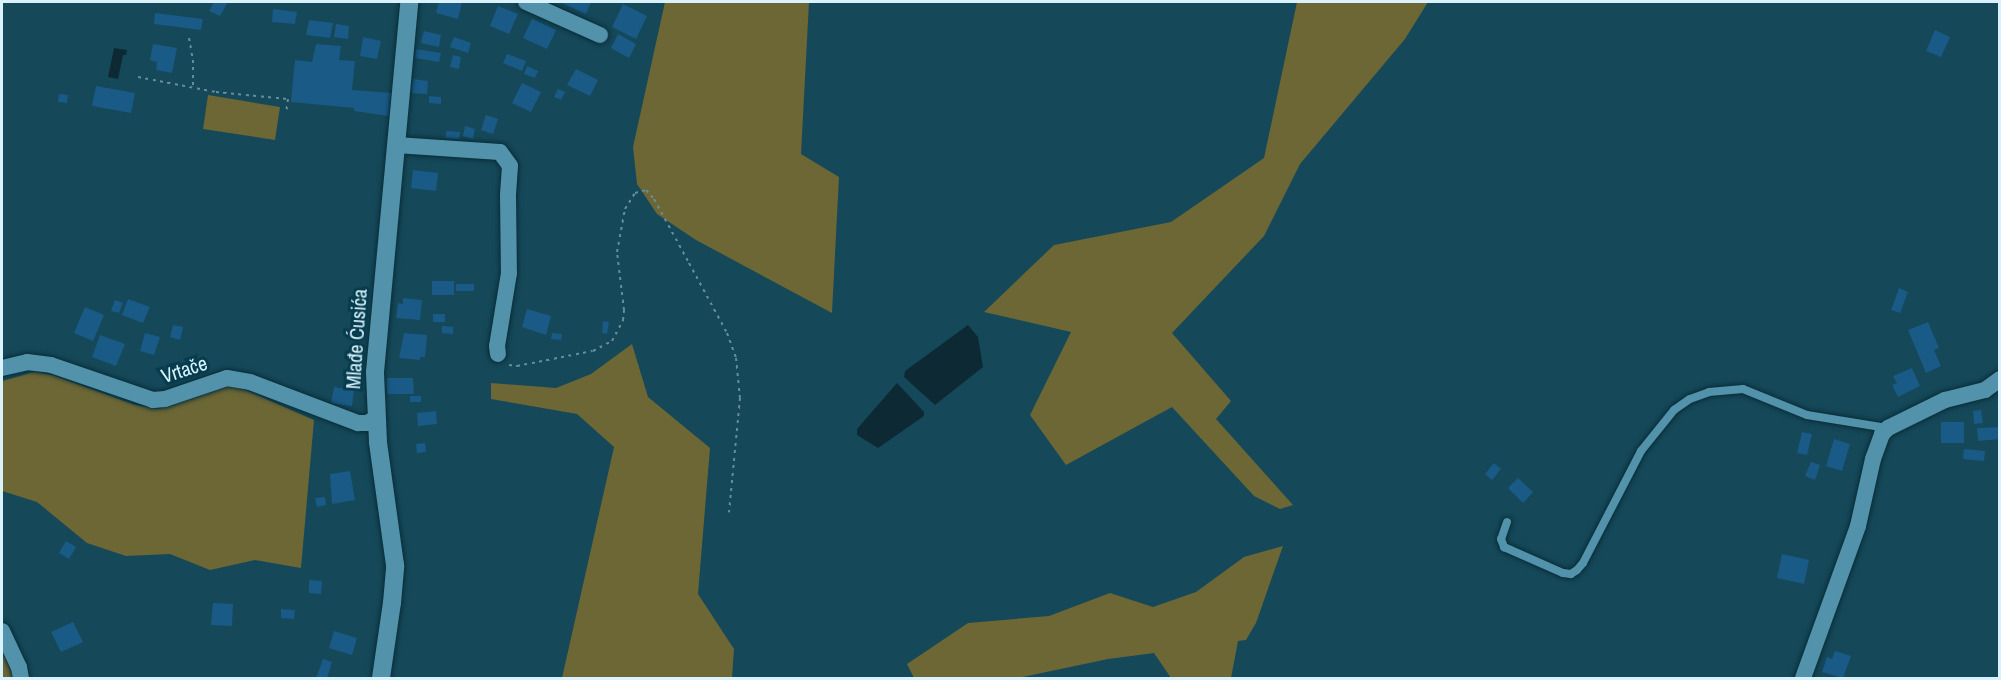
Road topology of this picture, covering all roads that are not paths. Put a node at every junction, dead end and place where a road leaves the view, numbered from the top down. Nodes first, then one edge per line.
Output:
1 (409, 2) edge
2 (526, 2) edge
3 (600, 35) dead end
4 (396, 145) junction
5 (498, 354) road end
6 (5, 363) edge
7 (2000, 379) edge
8 (376, 418) junction
9 (1888, 428) junction
10 (1507, 522) dead end
11 (2, 631) edge
12 (21, 678) edge
13 (381, 678) edge
14 (1803, 678) edge

1 - 4 street, Mlađe Ćusića
2 - 3 street
4 - 5 street
4 - 8 street, Mlađe Ćusića
6 - 8 street, Vrtače
7 - 9 street
8 - 13 street, Mlađe Ćusića
9 - 10 lane
9 - 14 street
11 - 12 street

